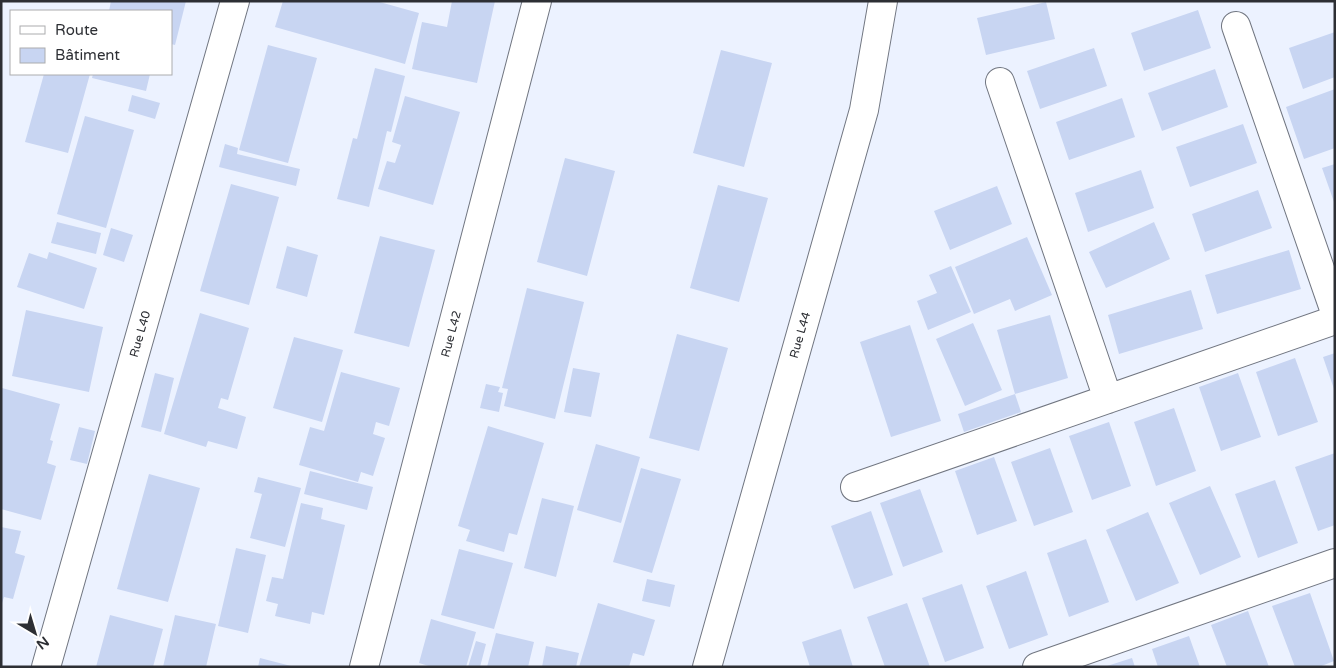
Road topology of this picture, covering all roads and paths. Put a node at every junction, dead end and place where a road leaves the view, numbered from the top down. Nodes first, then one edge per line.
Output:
1 (235, 1) edge
2 (537, 1) edge
3 (883, 1) edge
4 (1236, 26) dead end
5 (1000, 82) dead end
6 (1335, 312) edge
7 (1335, 320) edge
8 (1108, 399) junction
9 (855, 487) dead end
10 (1335, 563) edge
11 (46, 667) edge
12 (364, 667) edge
13 (707, 667) edge
14 (1037, 667) edge

1 - 11 street, Rue L40
2 - 12 street, Rue L42
3 - 13 street, Rue L44
4 - 6 street
5 - 8 street
7 - 8 street
8 - 9 street
10 - 14 street

